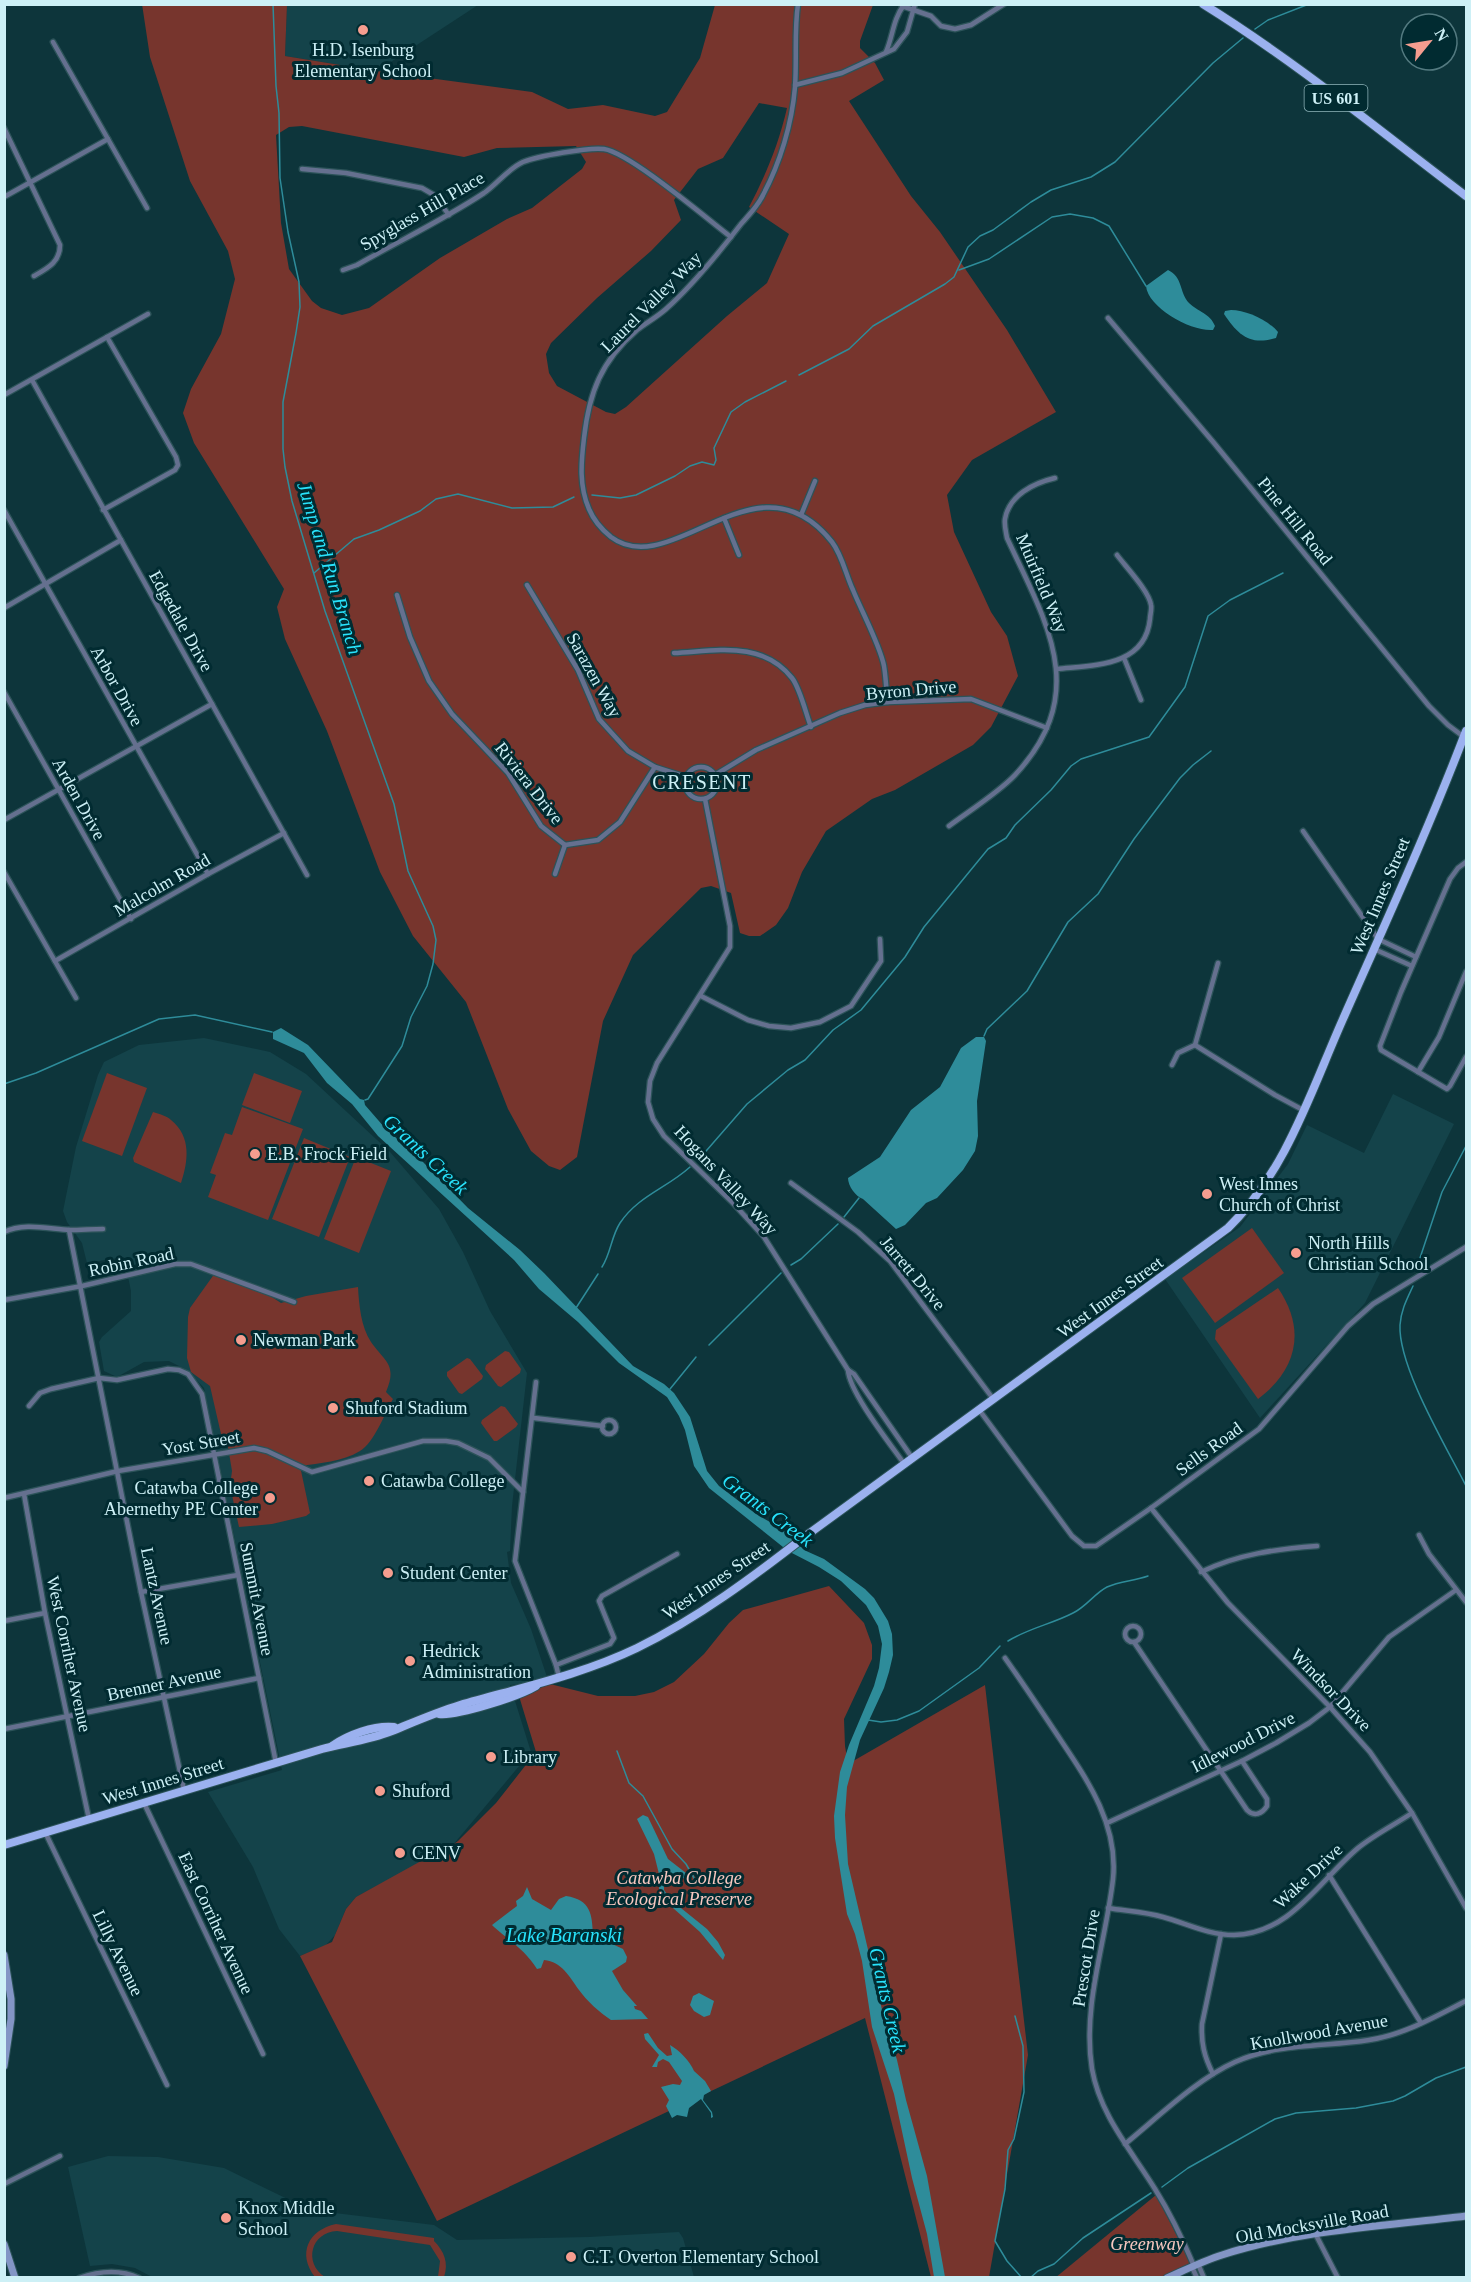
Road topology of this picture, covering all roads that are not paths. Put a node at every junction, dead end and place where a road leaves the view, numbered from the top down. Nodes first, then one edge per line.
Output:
1 (798, 4) edge
2 (915, 4) edge
3 (1004, 4) edge
4 (1203, 4) edge
5 (903, 5) edge
6 (913, 11) junction
7 (53, 42) dead end
8 (886, 52) junction
9 (795, 85) junction
10 (4, 128) edge
11 (108, 139) junction
12 (302, 169) dead end
13 (31, 182) junction
14 (1467, 196) edge
15 (4, 197) edge
16 (147, 208) dead end
17 (449, 215) junction
18 (731, 237) junction
19 (343, 270) dead end
20 (34, 276) dead end
21 (148, 314) dead end
22 (1108, 318) dead end
23 (107, 337) junction
24 (32, 380) junction
25 (4, 395) edge
26 (1055, 478) dead end
27 (815, 481) dead end
28 (4, 510) edge
29 (103, 510) junction
30 (801, 515) junction
31 (724, 518) junction
32 (121, 540) junction
33 (739, 555) dead end
34 (1117, 555) dead end
35 (45, 584) junction
36 (527, 585) dead end
37 (397, 595) dead end
38 (4, 608) edge
39 (674, 653) dead end
40 (1124, 658) junction
41 (1057, 669) junction
42 (4, 692) edge
43 (1141, 700) dead end
44 (888, 702) junction
45 (212, 704) junction
46 (811, 727) junction
47 (1047, 728) junction
48 (1465, 734) edge
49 (135, 747) junction
50 (655, 767) junction
51 (715, 775) junction
52 (686, 777) junction
53 (59, 789) junction
54 (705, 799) junction
55 (4, 820) edge
56 (949, 826) dead end
57 (1304, 831) dead end
58 (284, 833) junction
59 (565, 845) junction
60 (1467, 862) edge
61 (4, 872) edge
62 (208, 874) junction
63 (555, 874) dead end
64 (308, 875) dead end
65 (131, 919) junction
66 (880, 939) dead end
67 (1378, 939) junction
68 (1374, 949) junction
69 (1416, 957) junction
70 (55, 961) junction
71 (1218, 963) dead end
72 (1412, 966) junction
73 (1467, 972) edge
74 (701, 996) junction
75 (76, 998) dead end
76 (1195, 1045) junction
77 (1467, 1057) edge
78 (1172, 1065) dead end
79 (1418, 1072) junction
80 (1303, 1110) junction
81 (791, 1183) dead end
82 (103, 1229) dead end
83 (69, 1230) junction
84 (4, 1232) edge
85 (1467, 1247) edge
86 (82, 1286) junction
87 (4, 1300) edge
88 (294, 1302) dead end
89 (848, 1370) junction
90 (99, 1378) junction
91 (536, 1382) dead end
92 (994, 1400) junction
93 (29, 1406) dead end
94 (980, 1411) junction
95 (534, 1418) junction
96 (603, 1426) dead end
97 (891, 1428) junction
98 (883, 1433) junction
99 (214, 1455) junction
100 (913, 1459) junction
101 (905, 1465) junction
102 (118, 1471) junction
103 (523, 1492) junction
104 (24, 1494) junction
105 (4, 1498) edge
106 (1152, 1508) junction
107 (1419, 1535) dead end
108 (1317, 1546) dead end
109 (677, 1554) dead end
110 (1202, 1572) junction
111 (238, 1575) junction
112 (1456, 1590) junction
113 (141, 1592) junction
114 (1467, 1602) edge
115 (45, 1613) junction
116 (4, 1621) edge
117 (1134, 1642) dead end
118 (1005, 1658) dead end
119 (556, 1665) junction
120 (559, 1677) junction
121 (259, 1678) junction
122 (165, 1698) junction
123 (1330, 1707) junction
124 (68, 1717) junction
125 (4, 1729) edge
126 (1242, 1761) junction
127 (276, 1763) junction
128 (1220, 1771) junction
129 (184, 1790) junction
130 (144, 1803) junction
131 (1412, 1814) junction
132 (89, 1820) junction
133 (1107, 1823) junction
134 (45, 1832) junction
135 (4, 1845) edge
136 (1329, 1875) junction
137 (1108, 1908) junction
138 (1467, 1908) edge
139 (1221, 1934) junction
140 (4, 1955) edge
141 (1467, 2001) edge
142 (1421, 2023) junction
143 (263, 2054) dead end
144 (4, 2066) edge
145 (1212, 2074) junction
146 (167, 2085) dead end
147 (1125, 2144) junction
148 (60, 2156) dead end
149 (4, 2184) edge
150 (1467, 2216) edge
151 (1316, 2235) junction
152 (4, 2244) edge
153 (1195, 2266) junction
154 (15, 2277) edge
155 (79, 2277) edge
156 (140, 2277) edge
157 (1167, 2277) edge
158 (1197, 2277) edge
159 (1204, 2277) edge
160 (1338, 2277) edge

1 - 9 street, Laurel Valley Way
2 - 6 street
3 - 6 street
4 - 14 main road, US 601
5 - 6 street
5 - 8 street
6 - 8 street
7 - 11 street
8 - 9 street
9 - 18 street, Laurel Valley Way
10 - 13 street
11 - 13 street
11 - 16 street
12 - 17 street
13 - 15 street
13 - 20 street
17 - 18 street, Spyglass Hill Place
17 - 19 street, Spyglass Hill Place
18 - 31 street, Laurel Valley Way
21 - 23 street
22 - 48 street, Pine Hill Road
23 - 24 street
23 - 29 street
24 - 25 street
24 - 29 street, Edgedale Drive
26 - 41 street, Muirfield Way
27 - 30 street
28 - 35 street, Arbor Drive
29 - 32 street, Edgedale Drive
30 - 31 street, Laurel Valley Way
30 - 44 street, Laurel Valley Way
31 - 33 street
32 - 35 street
32 - 45 street, Edgedale Drive
34 - 40 street
35 - 38 street
35 - 49 street, Arbor Drive
36 - 50 street, Sarazen Way
37 - 59 street, Riviera Drive
39 - 46 street
40 - 41 street
40 - 43 street
41 - 47 street, Muirfield Way
42 - 53 street, Arden Drive
44 - 46 street, Byron Drive
44 - 47 street, Byron Drive
45 - 49 street
45 - 58 street, Edgedale Drive
46 - 51 street, Byron Drive
47 - 56 street, Muirfield Way
48 - 67 main road, West Innes Street
49 - 53 street
49 - 62 street, Arbor Drive
50 - 52 street, Sarazen Way
50 - 59 street, Riviera Drive
51 - 52 street
51 - 54 street
52 - 54 street
53 - 55 street
53 - 65 street, Arden Drive
54 - 74 street, Hogans Valley Way
57 - 67 street
58 - 62 street, Malcolm Road
58 - 64 street, Edgedale Drive
59 - 63 street
60 - 69 street
61 - 70 street
62 - 65 street, Malcolm Road
65 - 70 street, Malcolm Road
66 - 74 street
67 - 68 main road, West Innes Street
67 - 69 street
68 - 72 street
68 - 80 main road, West Innes Street
69 - 72 street
70 - 75 street
71 - 76 street
72 - 79 street
73 - 79 street
74 - 89 street, Hogans Valley Way
76 - 78 street
76 - 80 street
77 - 79 street
80 - 92 main road, West Innes Street
81 - 92 street, Jarrett Drive
82 - 83 street
83 - 84 street
83 - 86 street, Lantz Avenue
85 - 106 street, Sells Road
86 - 87 street, Robin Road
86 - 88 street, Robin Road
86 - 90 street, Lantz Avenue
89 - 97 street, Hogans Valley Way
89 - 98 street, Hogans Valley Way
90 - 93 street
90 - 99 street, Summit Avenue
90 - 102 street, Lantz Avenue
91 - 95 street
92 - 94 main road, West Innes Street
94 - 100 main road, West Innes Street
94 - 106 street, Sells Road
95 - 96 street
95 - 103 street
97 - 98 street
97 - 100 street, Hogans Valley Way
98 - 101 street, Hogans Valley Way
99 - 102 street, Yost Street
99 - 103 street, Yost Street
99 - 111 street, Summit Avenue
100 - 101 main road, West Innes Street
101 - 120 main road, West Innes Street
102 - 104 street, Yost Street
102 - 113 street, Lantz Avenue
103 - 119 street
104 - 105 street, Yost Street
104 - 115 street, West Corriher Avenue
106 - 110 street, Windsor Drive
107 - 112 street
108 - 110 street
109 - 119 street
110 - 123 street, Windsor Drive
111 - 113 street
111 - 121 street, Summit Avenue
112 - 114 street
112 - 123 street, Idlewood Drive
113 - 122 street, Lantz Avenue
115 - 116 street
115 - 124 street, West Corriher Avenue
117 - 128 street
118 - 133 street, Prescot Drive
119 - 120 street
120 - 127 main road, West Innes Street
121 - 122 street, Brenner Avenue
121 - 127 street, Summit Avenue
122 - 124 street, Brenner Avenue
122 - 129 street, Lantz Avenue
123 - 126 street, Idlewood Drive
123 - 131 street, Windsor Drive
124 - 125 street, Brenner Avenue
124 - 132 street, West Corriher Avenue
126 - 128 street, Idlewood Drive
126 - 128 street
127 - 129 main road, West Innes Street
128 - 133 street, Idlewood Drive
129 - 130 main road, West Innes Street
130 - 132 main road, West Innes Street
130 - 143 street, East Corriher Avenue
131 - 136 street, Wake Drive
131 - 138 street, Windsor Drive
132 - 134 main road, West Innes Street
133 - 137 street, Prescot Drive
134 - 135 main road, West Innes Street
134 - 146 street, Lilly Avenue
136 - 139 street, Wake Drive
136 - 142 street
137 - 139 street, Wake Drive
137 - 147 street, Prescot Drive
139 - 145 street
140 - 144 street
141 - 142 street, Knollwood Avenue
142 - 145 street, Knollwood Avenue
145 - 147 street, Knollwood Avenue
147 - 153 street, Prescot Drive
148 - 149 street
150 - 151 street, Old Mocksville Road
151 - 153 street, Old Mocksville Road
151 - 160 street
152 - 154 street
153 - 157 street, Old Mocksville Road
153 - 158 street
153 - 159 street
155 - 156 street

